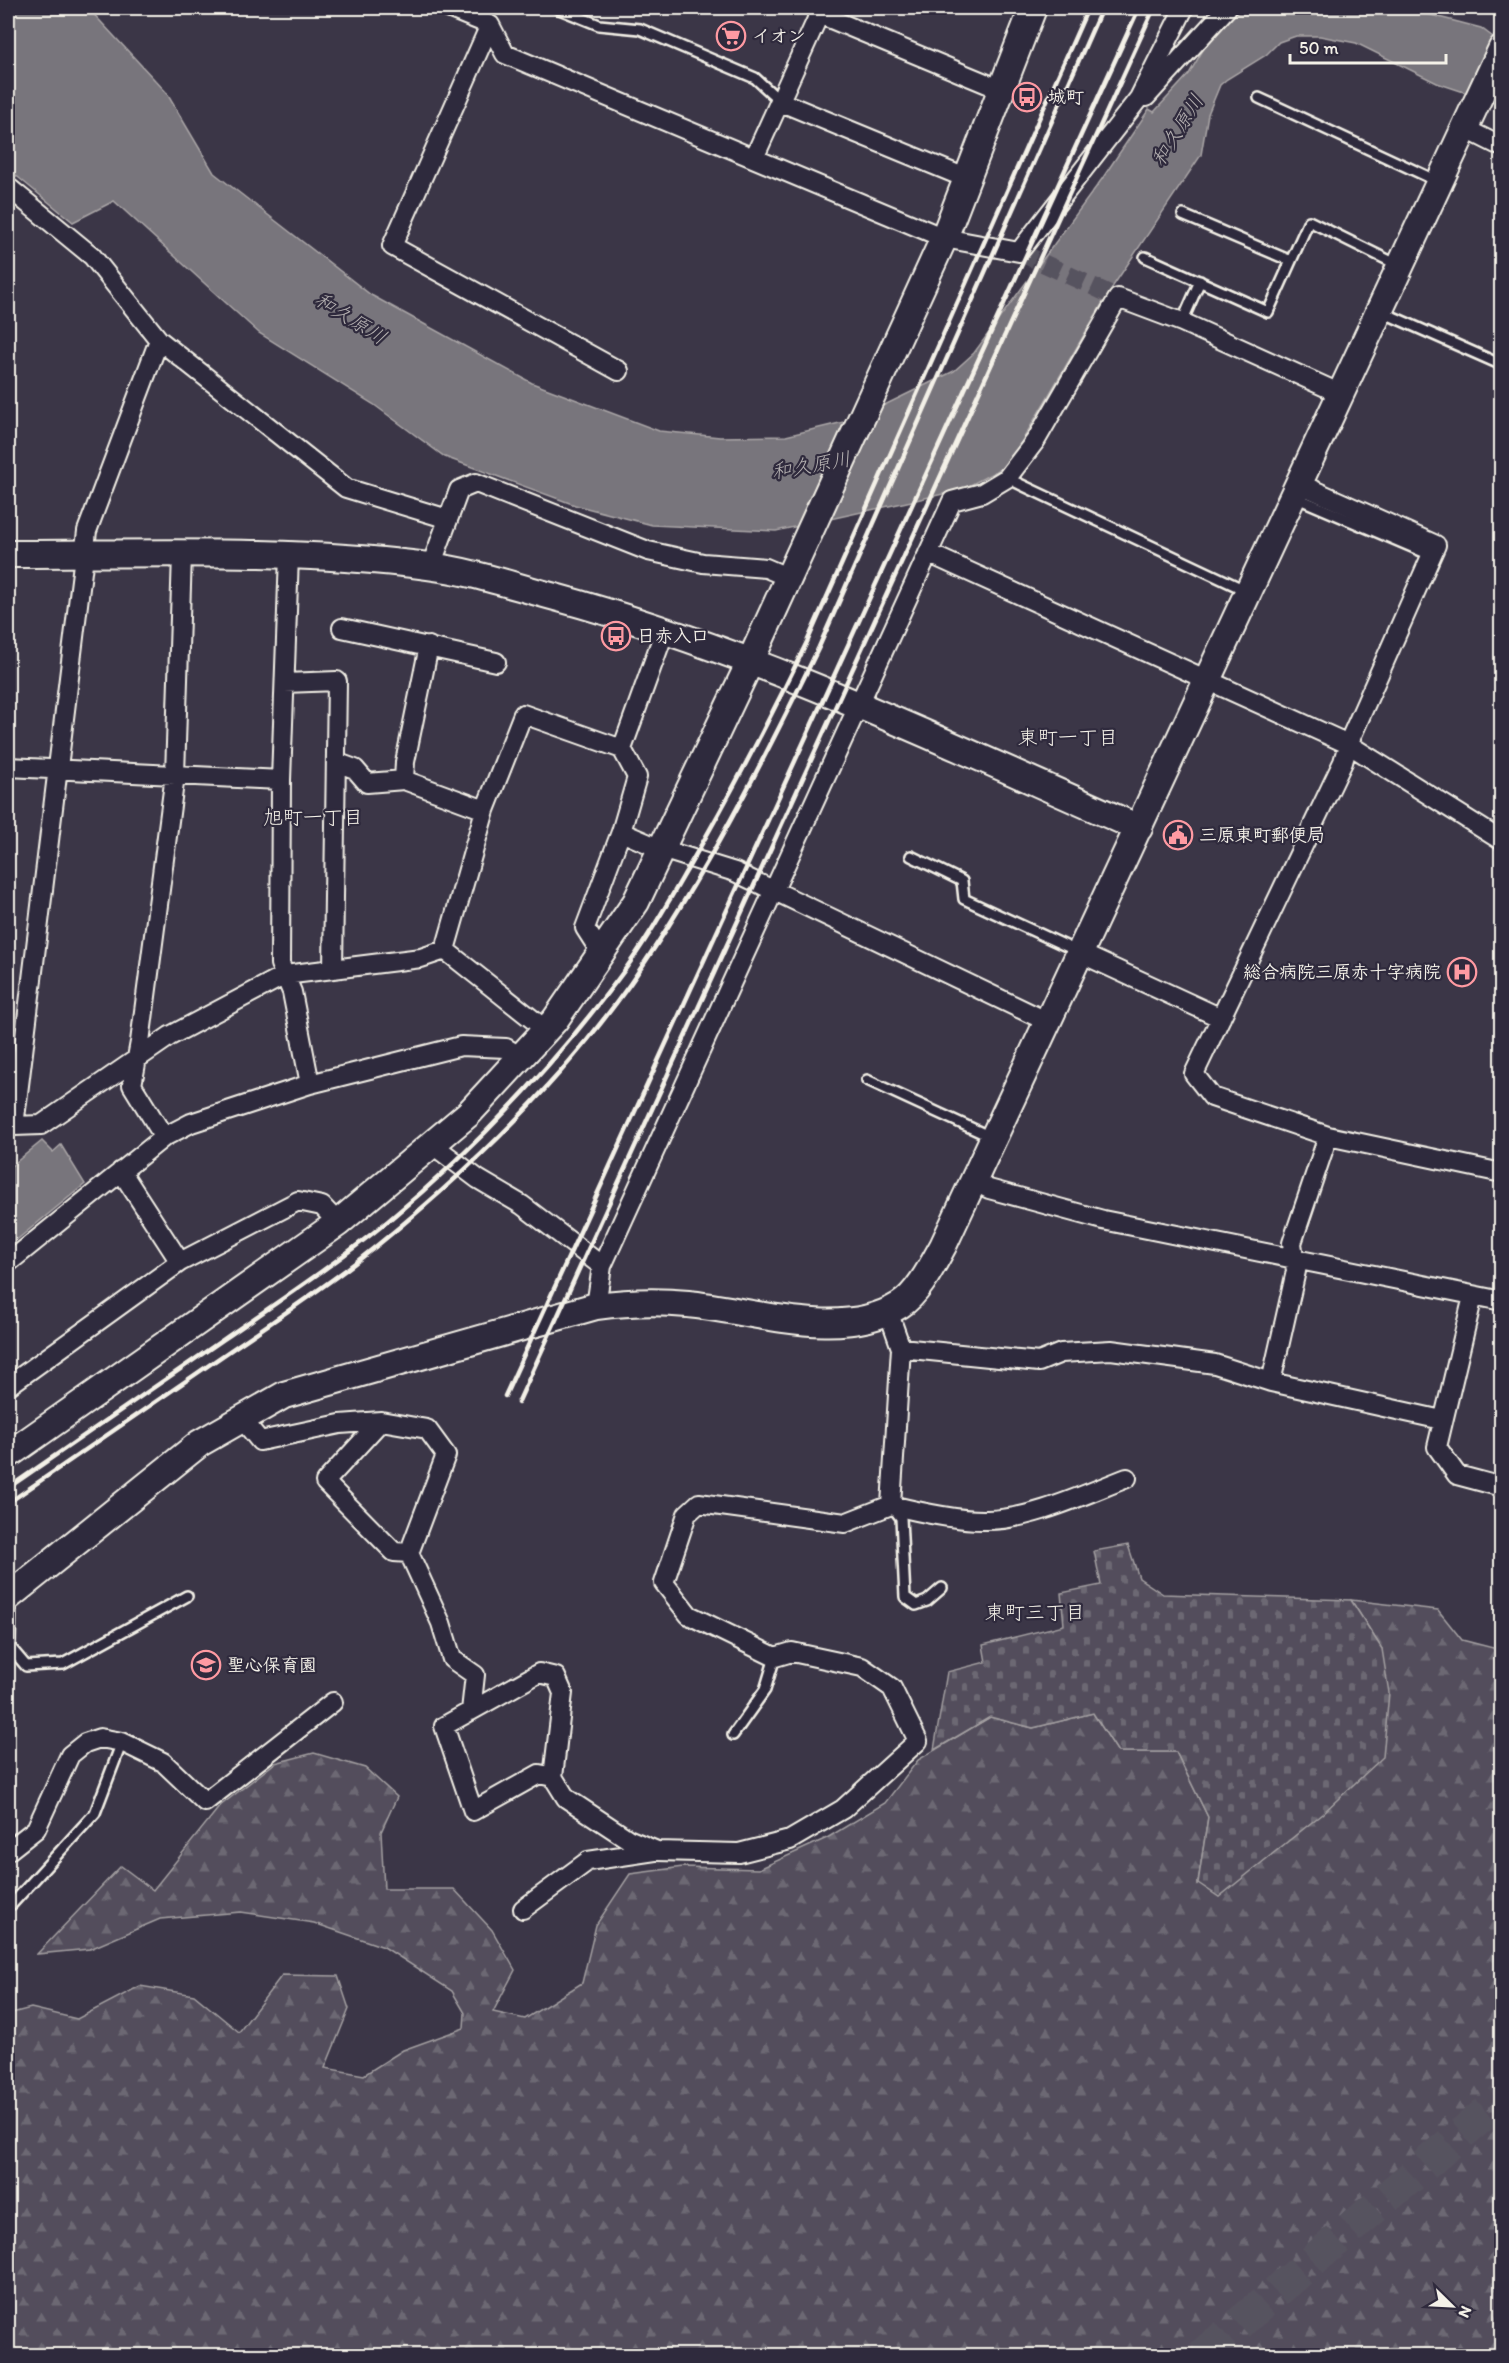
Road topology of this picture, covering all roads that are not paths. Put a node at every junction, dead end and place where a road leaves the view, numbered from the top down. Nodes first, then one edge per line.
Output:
1 (448, 8) edge
2 (557, 8) edge
3 (1033, 8) edge
4 (1184, 8) edge
5 (1227, 8) edge
6 (820, 11) edge
7 (490, 25) junction
8 (1502, 48) edge
9 (1002, 90) junction
10 (1139, 98) junction
11 (1259, 98) dead end
12 (781, 102) junction
13 (1465, 124) junction
14 (1502, 147) edge
15 (754, 158) junction
16 (968, 178) junction
17 (1439, 182) junction
18 (8, 187) edge
19 (1183, 215) dead end
20 (944, 238) junction
21 (1145, 257) dead end
22 (1291, 261) junction
23 (1400, 267) junction
24 (1200, 281) junction
25 (1379, 311) junction
26 (1182, 322) junction
27 (159, 340) junction
28 (1502, 365) edge
29 (619, 371) dead end
30 (1341, 394) junction
31 (1007, 478) junction
32 (1296, 490) junction
33 (448, 519) junction
34 (928, 553) junction
35 (8, 554) edge
36 (85, 554) junction
37 (182, 554) junction
38 (289, 555) junction
39 (431, 566) junction
40 (788, 577) junction
41 (1249, 592) junction
42 (342, 628) dead end
43 (665, 630) junction
44 (429, 646) junction
45 (751, 660) junction
46 (496, 662) dead end
47 (1208, 680) junction
48 (285, 683) junction
49 (858, 705) junction
50 (1348, 744) junction
51 (622, 749) junction
52 (336, 762) junction
53 (8, 767) edge
54 (58, 770) junction
55 (175, 775) junction
56 (281, 780) junction
57 (404, 780) junction
58 (485, 810) junction
59 (1139, 828) junction
60 (621, 832) junction
61 (1502, 841) edge
62 (661, 849) junction
63 (911, 856) dead end
64 (774, 889) junction
65 (445, 950) junction
66 (601, 953) junction
67 (1080, 953) junction
68 (333, 969) junction
69 (285, 975) junction
70 (1221, 1018) junction
71 (1048, 1022) junction
72 (546, 1030) junction
73 (521, 1057) junction
74 (136, 1060) junction
75 (15, 1061) edge
76 (867, 1080) dead end
77 (310, 1083) junction
78 (1328, 1136) junction
79 (164, 1137) junction
80 (993, 1138) junction
81 (433, 1144) junction
82 (121, 1171) junction
83 (1502, 1173) edge
84 (973, 1181) junction
85 (338, 1223) junction
86 (1295, 1258) junction
87 (180, 1262) junction
88 (8, 1263) edge
89 (602, 1266) junction
90 (1473, 1296) junction
91 (1502, 1301) edge
92 (596, 1306) junction
93 (888, 1311) junction
94 (901, 1348) junction
95 (1271, 1382) junction
96 (8, 1386) edge
97 (242, 1419) junction
98 (1442, 1420) junction
99 (381, 1421) junction
100 (8, 1455) edge
101 (1127, 1478) dead end
102 (1502, 1487) edge
103 (891, 1505) junction
104 (409, 1553) junction
105 (942, 1588) dead end
106 (9, 1596) edge
107 (187, 1596) dead end
108 (775, 1657) junction
109 (333, 1702) dead end
110 (471, 1711) junction
111 (733, 1735) dead end
112 (122, 1742) junction
113 (553, 1777) junction
114 (8, 1851) edge
115 (657, 1851) junction
116 (12, 1904) dead end
117 (524, 1909) dead end

1 - 7 street
2 - 12 lane
3 - 9 street
4 - 10 street
5 - 10 street
6 - 9 street
6 - 12 street
7 - 15 street
7 - 29 street
8 - 13 street
9 - 16 street
10 - 20 street
11 - 17 lane
12 - 15 street
12 - 16 street
13 - 14 street
13 - 17 street
15 - 20 street
16 - 20 street
17 - 23 street
18 - 27 street
19 - 22 lane
20 - 40 street
21 - 24 lane
22 - 23 lane
22 - 24 lane
23 - 25 street
24 - 26 lane
25 - 28 lane
25 - 30 street
26 - 30 street
26 - 31 street
27 - 33 street
27 - 36 street
30 - 32 street
31 - 34 street
31 - 41 lane
32 - 41 street
32 - 50 street
33 - 39 street
33 - 40 street
34 - 47 street
34 - 49 street
35 - 36 street
36 - 37 street
36 - 54 street
37 - 38 street
37 - 55 street
38 - 39 street
38 - 48 street
39 - 43 street
40 - 45 street
41 - 47 street
42 - 44 street
43 - 45 street
43 - 51 street
44 - 46 street
44 - 57 street
45 - 49 street
45 - 62 street
47 - 50 street
47 - 59 street
48 - 52 street
48 - 56 street
49 - 59 street
49 - 64 street
50 - 61 street
50 - 70 street
51 - 58 street
51 - 60 street
52 - 57 street
52 - 68 street
53 - 54 street
54 - 55 street
54 - 75 street
55 - 56 street
55 - 74 street
56 - 69 street
57 - 58 street
58 - 65 street
59 - 67 street
60 - 62 street
60 - 66 street
62 - 64 street
62 - 66 street
63 - 67 lane
64 - 71 street
64 - 89 street
65 - 68 street
65 - 72 street
66 - 72 street
67 - 70 street
67 - 71 street
68 - 69 street
69 - 74 street
69 - 77 street
70 - 78 street
71 - 80 street
72 - 73 street
73 - 77 street
73 - 81 street
74 - 75 street
74 - 79 street
76 - 80 lane
77 - 79 street
78 - 83 street
78 - 86 street
79 - 82 street
80 - 84 street
81 - 85 street
81 - 89 street
82 - 87 street
82 - 88 street
84 - 86 street
84 - 93 street
85 - 87 street
85 - 100 street
86 - 90 street
86 - 95 street
87 - 96 street
89 - 92 street
90 - 91 street
90 - 98 street
92 - 93 street
92 - 97 street
93 - 94 street
94 - 95 street
94 - 103 street
95 - 98 street
97 - 99 street
97 - 106 street
98 - 102 street
99 - 104 street
99 - 104 street
101 - 103 street
103 - 105 lane
103 - 108 street
104 - 110 street
106 - 107 lane
108 - 111 lane
108 - 115 street
109 - 112 street
110 - 113 street
110 - 113 street
112 - 114 street
112 - 116 lane
113 - 115 street
115 - 117 street

